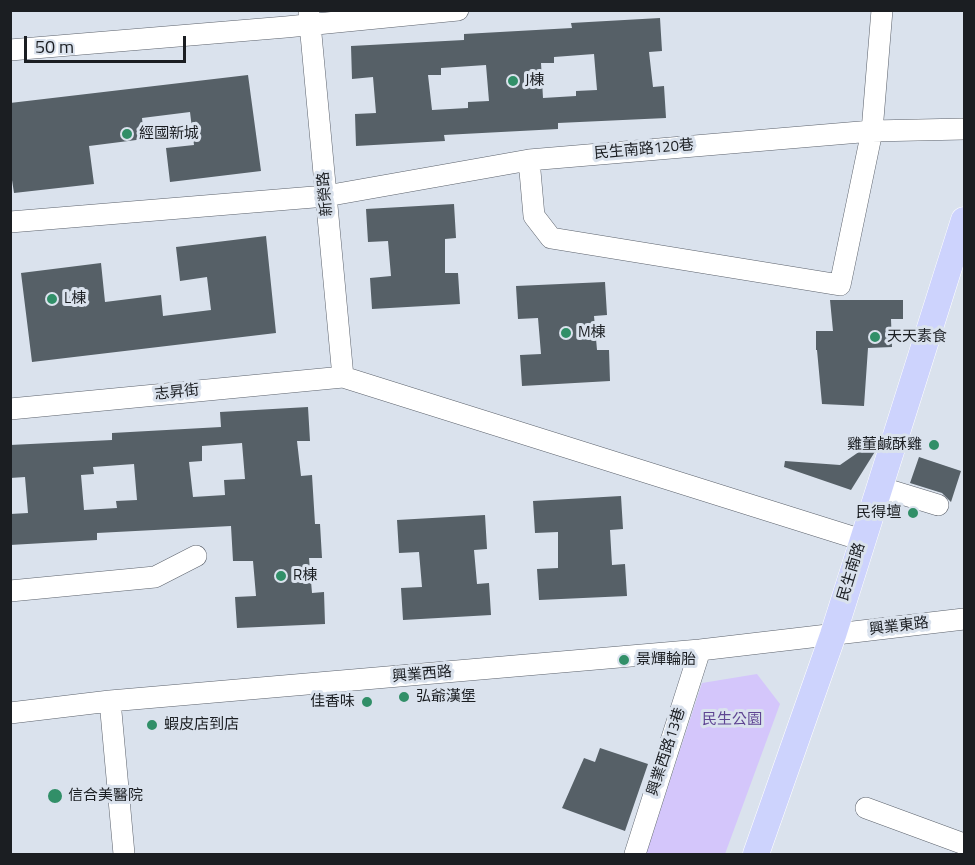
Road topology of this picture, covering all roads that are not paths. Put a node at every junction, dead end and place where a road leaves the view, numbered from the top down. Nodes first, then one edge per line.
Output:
1 (458, 10) edge
2 (882, 10) edge
3 (309, 18) edge
4 (10, 50) edge
5 (964, 129) edge
6 (872, 130) junction
7 (529, 160) junction
8 (326, 196) junction
9 (964, 220) edge
10 (10, 222) edge
11 (343, 377) junction
12 (10, 409) edge
13 (879, 487) junction
14 (938, 505) dead end
15 (862, 540) junction
16 (196, 556) dead end
17 (10, 591) edge
18 (964, 619) edge
19 (833, 635) junction
20 (700, 650) junction
21 (110, 701) junction
22 (10, 713) edge
23 (866, 808) dead end
24 (964, 844) edge
25 (124, 855) edge
26 (634, 855) edge
27 (756, 855) edge

1 - 3 street
2 - 6 street
3 - 4 street
3 - 8 street, 新榮路
5 - 6 street, 民生南路120巷
6 - 7 street, 民生南路120巷
6 - 7 street
7 - 8 street, 民生南路120巷
8 - 10 street, 民生南路120巷
8 - 11 street, 新榮路
9 - 13 main road, 民生南路
11 - 12 street, 志昇街
11 - 15 street
13 - 14 street
13 - 15 main road, 民生南路
15 - 19 main road, 民生南路
16 - 17 street
18 - 19 street, 興業東路
19 - 20 street, 興業西路
19 - 27 main road, 民生南路
20 - 21 street, 興業西路
20 - 26 street, 興業西路13巷
21 - 22 street, 興業西路
21 - 25 street
23 - 24 street

